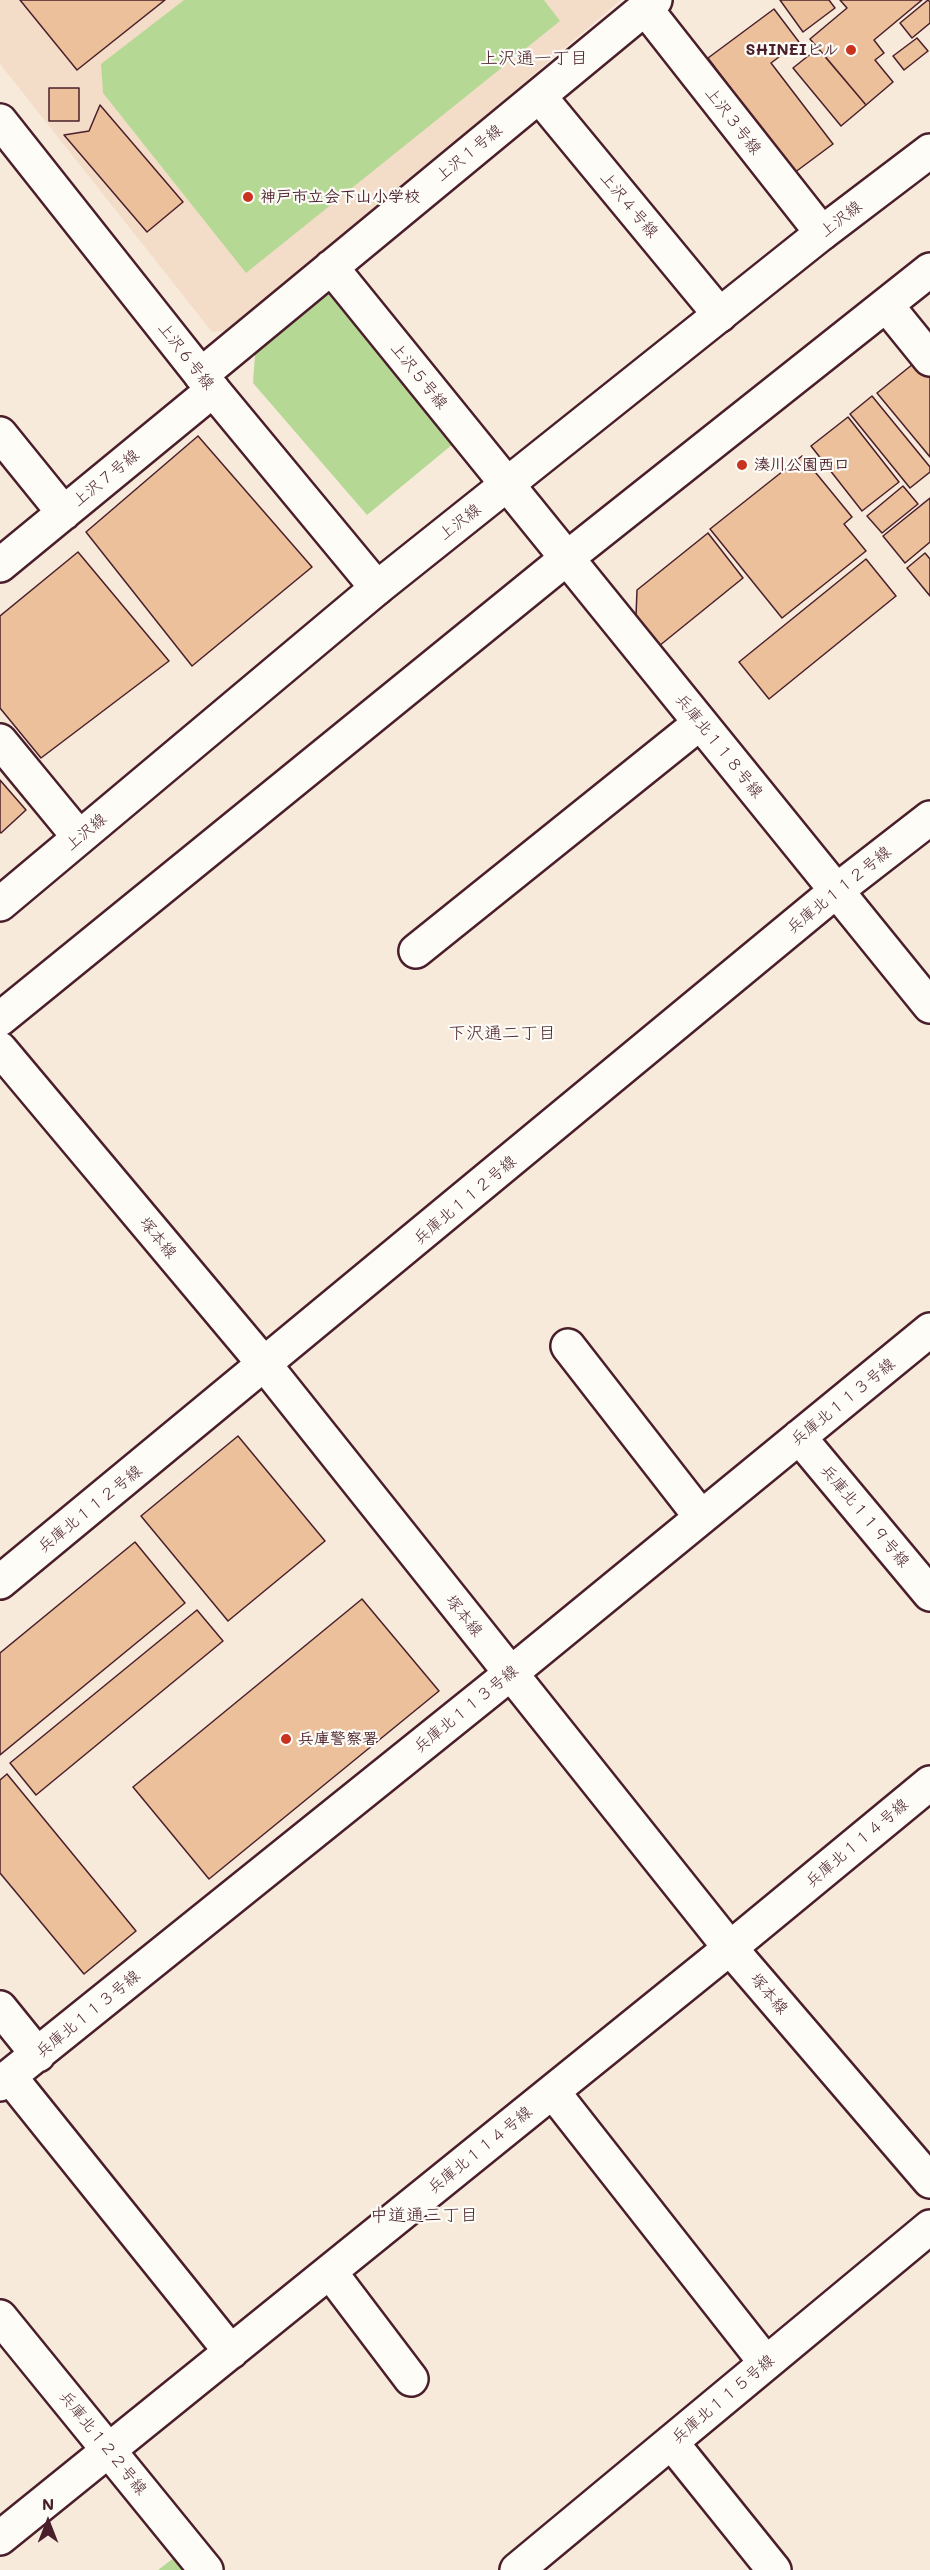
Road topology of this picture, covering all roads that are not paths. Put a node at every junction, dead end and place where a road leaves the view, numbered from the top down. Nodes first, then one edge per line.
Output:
1 (650, 4) edge
2 (539, 96) junction
3 (0, 122) edge
4 (930, 151) edge
5 (822, 233) junction
6 (331, 267) junction
7 (930, 270) edge
8 (887, 306) junction
9 (720, 315) junction
10 (930, 359) edge
11 (207, 382) junction
12 (0, 434) edge
13 (507, 485) junction
14 (64, 513) junction
15 (567, 558) junction
16 (0, 565) edge
17 (377, 588) junction
18 (700, 723) junction
19 (0, 741) edge
20 (930, 818) edge
21 (79, 837) junction
22 (837, 891) junction
23 (0, 904) edge
24 (416, 951) dead end
25 (930, 1006) edge
26 (0, 1019) edge
27 (0, 1049) edge
28 (930, 1330) edge
29 (568, 1346) dead end
30 (265, 1365) junction
31 (799, 1437) junction
32 (701, 1518) junction
33 (0, 1582) edge
34 (930, 1594) edge
35 (510, 1674) junction
36 (930, 1783) edge
37 (730, 1948) junction
38 (0, 2008) edge
39 (38, 2055) junction
40 (5, 2081) edge
41 (553, 2092) junction
42 (930, 2181) edge
43 (930, 2227) edge
44 (330, 2272) junction
45 (0, 2316) edge
46 (231, 2352) junction
47 (766, 2363) junction
48 (411, 2379) dead end
49 (671, 2442) junction
50 (110, 2450) junction
51 (0, 2538) edge
52 (206, 2570) edge
53 (517, 2570) edge
54 (774, 2570) edge

1 - 2 street, 上沢１号線
1 - 5 street, 上沢３号線
2 - 6 street, 上沢１号線
2 - 9 street, 上沢４号線
3 - 11 street, 上沢６号線
4 - 5 street, 上沢線
5 - 9 street, 上沢線
6 - 11 street, 上沢１号線
6 - 13 street, 上沢５号線
7 - 8 street
8 - 10 street
8 - 15 street
9 - 13 street, 上沢線
11 - 14 street, 上沢７号線
11 - 17 street, 上沢６号線
12 - 14 street
13 - 15 street, 兵庫北１１８号線
13 - 17 street, 上沢線
14 - 16 street, 上沢７号線
15 - 18 street, 兵庫北１１８号線
15 - 26 street
17 - 21 street, 上沢線
18 - 22 street, 兵庫北１１８号線
18 - 24 street
19 - 21 street
20 - 22 street, 兵庫北１１２号線
21 - 23 street, 上沢線
22 - 25 street, 兵庫北１１８号線
22 - 30 street, 兵庫北１１２号線
27 - 30 street, 塚本線
28 - 31 street, 兵庫北１１３号線
29 - 32 street
30 - 33 street, 兵庫北１１２号線
30 - 35 street, 塚本線
31 - 32 street, 兵庫北１１３号線
31 - 34 street, 兵庫北１１９号線
32 - 35 street, 兵庫北１１３号線
35 - 37 street, 塚本線
35 - 39 street, 兵庫北１１３号線
36 - 37 street, 兵庫北１１４号線
37 - 41 street, 兵庫北１１４号線
37 - 42 street, 塚本線
38 - 39 street
39 - 40 street, 兵庫北１１３号線
40 - 46 street
41 - 44 street, 兵庫北１１４号線
41 - 47 street
43 - 47 street, 兵庫北１１５号線
44 - 46 street, 兵庫北１１４号線
44 - 48 street
45 - 50 street, 兵庫北１２２号線
46 - 50 street, 兵庫北１１４号線
47 - 49 street, 兵庫北１１５号線
49 - 53 street, 兵庫北１１５号線
49 - 54 street
50 - 51 street, 兵庫北１１４号線
50 - 52 street, 兵庫北１２２号線

